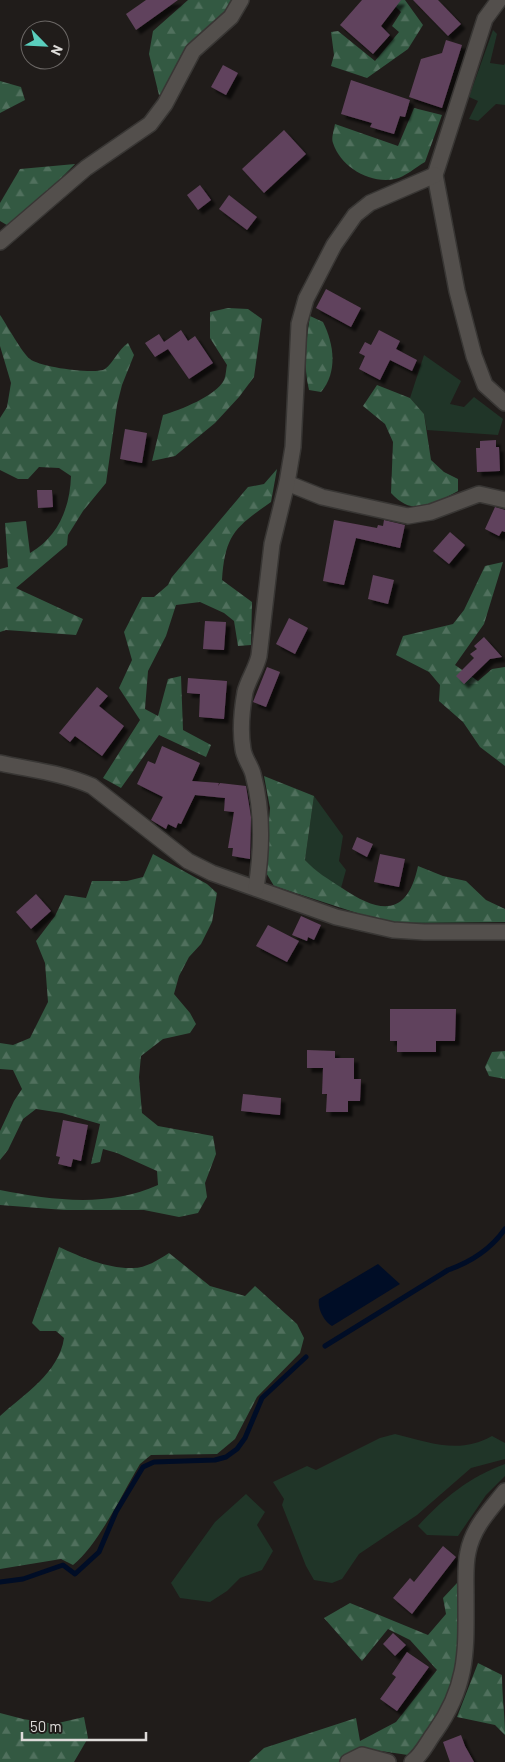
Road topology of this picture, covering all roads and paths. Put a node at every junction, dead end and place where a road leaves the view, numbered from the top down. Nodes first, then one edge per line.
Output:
1 (241, 0) edge
2 (499, 0) edge
3 (434, 175) junction
4 (0, 242) edge
5 (505, 403) edge
6 (287, 483) junction
7 (505, 500) edge
8 (0, 763) edge
9 (256, 888) junction
10 (505, 932) edge
11 (505, 1491) edge
12 (348, 1762) edge
13 (388, 1762) edge
14 (412, 1762) edge

1 - 4 street
2 - 3 street
3 - 5 street
3 - 6 street
6 - 7 street
6 - 9 street
8 - 9 street
9 - 10 street
11 - 14 street
12 - 13 street

